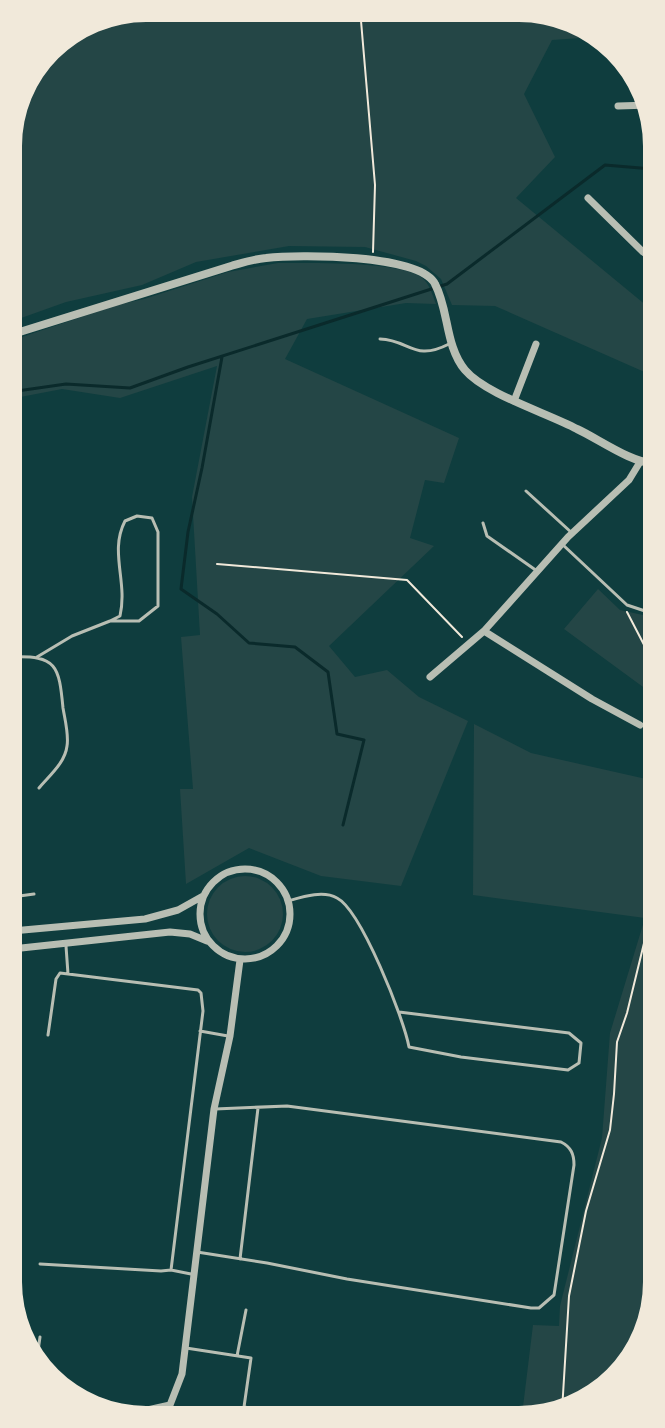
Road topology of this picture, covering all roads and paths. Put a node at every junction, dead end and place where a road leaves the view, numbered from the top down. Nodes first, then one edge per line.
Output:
1 (361, 22) edge
2 (636, 105) edge
3 (618, 106) dead end
4 (588, 198) dead end
5 (643, 252) edge
6 (373, 259) junction
7 (22, 331) edge
8 (380, 339) dead end
9 (452, 342) junction
10 (536, 344) dead end
11 (514, 401) junction
12 (640, 462) junction
13 (643, 462) edge
14 (526, 491) dead end
15 (483, 523) dead end
16 (572, 533) junction
17 (562, 544) junction
18 (217, 564) dead end
19 (537, 571) junction
20 (627, 605) junction
21 (643, 610) edge
22 (110, 621) junction
23 (484, 631) junction
24 (643, 643) edge
25 (469, 644) junction
26 (22, 657) edge
27 (37, 657) junction
28 (430, 677) dead end
29 (640, 725) dead end
30 (39, 788) dead end
31 (34, 894) dead end
32 (22, 896) edge
33 (203, 896) junction
34 (288, 901) junction
35 (22, 929) edge
36 (209, 942) junction
37 (66, 943) junction
38 (643, 947) edge
39 (22, 948) edge
40 (240, 960) junction
41 (68, 974) junction
42 (399, 1012) junction
43 (200, 1031) junction
44 (48, 1035) dead end
45 (230, 1036) junction
46 (258, 1107) junction
47 (214, 1109) junction
48 (197, 1252) junction
49 (240, 1259) junction
50 (40, 1264) dead end
51 (171, 1270) junction
52 (194, 1274) junction
53 (246, 1310) dead end
54 (40, 1337) dead end
55 (39, 1344) edge
56 (186, 1348) junction
57 (237, 1356) junction
58 (563, 1398) edge
59 (166, 1406) edge
60 (244, 1406) edge

1 - 6 path
2 - 3 street
4 - 5 street
6 - 7 street
6 - 9 street
8 - 9 lane
9 - 11 street
10 - 11 street
11 - 12 street
12 - 13 street
12 - 16 street
14 - 16 lane
15 - 19 lane
16 - 17 street
17 - 19 street
17 - 20 lane
18 - 25 path
19 - 23 street
20 - 21 lane
20 - 24 path
22 - 22 lane
22 - 27 lane
23 - 25 street
23 - 29 street
25 - 28 street
26 - 27 lane
27 - 30 lane
31 - 32 lane
33 - 34 street
33 - 35 street
33 - 36 street
34 - 40 street
34 - 42 lane
36 - 37 street
36 - 40 street
37 - 39 street
37 - 41 lane
38 - 58 path
40 - 45 street
41 - 43 lane
41 - 44 lane
42 - 42 lane
43 - 45 lane
43 - 51 lane
45 - 47 street
46 - 47 lane
46 - 49 lane
46 - 49 lane
47 - 48 street
48 - 49 lane
48 - 52 street
50 - 51 lane
51 - 52 lane
52 - 56 street
53 - 57 lane
54 - 55 lane
56 - 57 lane
56 - 59 street
57 - 60 lane

